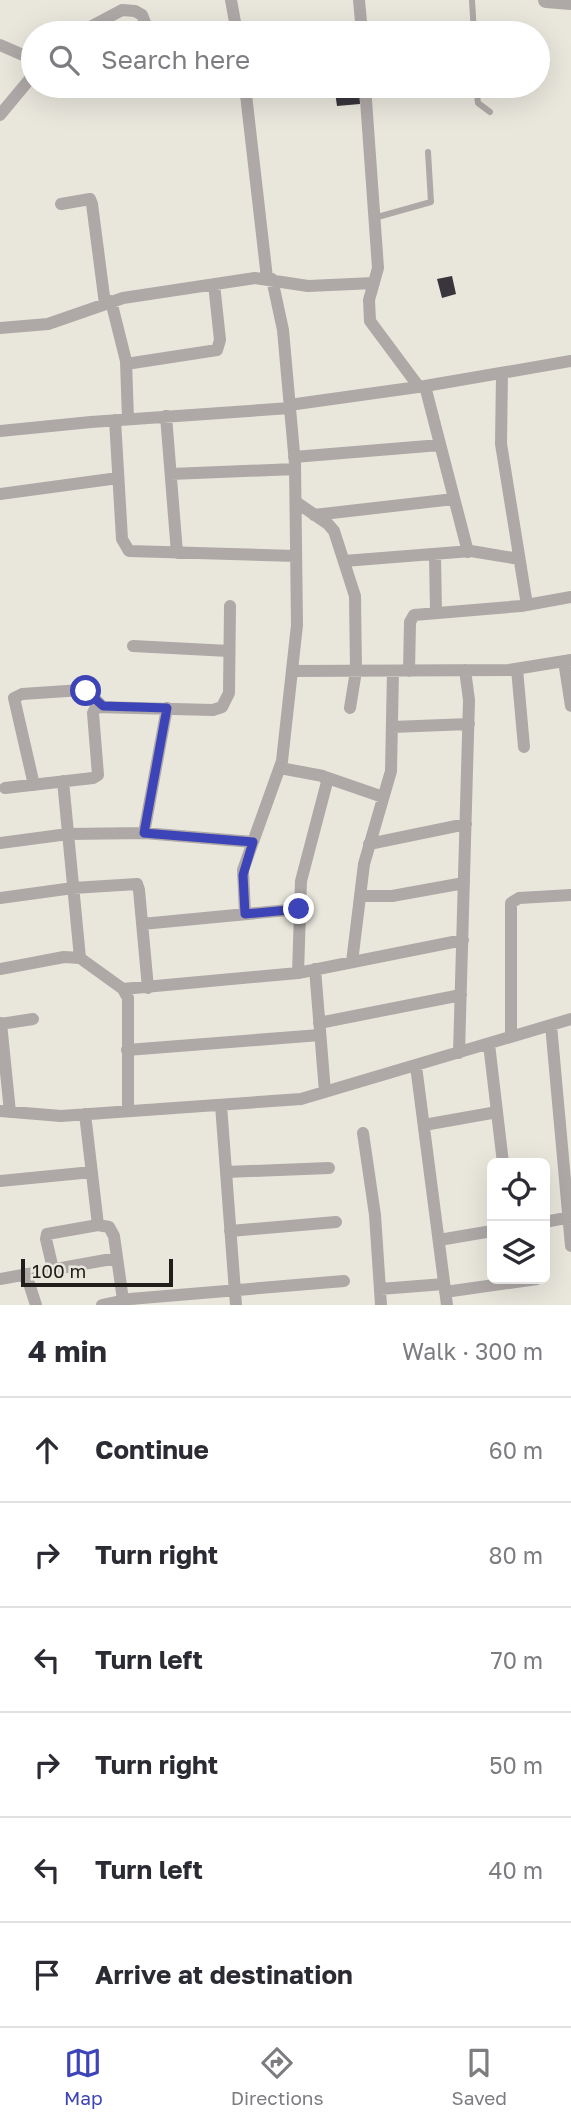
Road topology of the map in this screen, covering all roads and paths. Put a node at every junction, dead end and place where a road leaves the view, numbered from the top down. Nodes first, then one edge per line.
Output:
1 (231, 0) edge
2 (359, 0) edge
3 (472, 0) edge
4 (546, 0) edge
5 (571, 2) edge
6 (101, 21) edge
7 (144, 21) edge
8 (234, 21) edge
9 (361, 21) edge
10 (473, 21) edge
11 (0, 46) edge
12 (21, 54) edge
13 (21, 90) edge
14 (246, 98) edge
15 (366, 98) edge
16 (477, 98) edge
17 (490, 111) dead end
18 (0, 115) edge
19 (428, 152) dead end
20 (61, 204) dead end
21 (374, 218) junction
22 (269, 279) junction
23 (374, 283) junction
24 (214, 284) junction
25 (108, 302) junction
26 (0, 328) edge
27 (571, 361) edge
28 (126, 363) junction
29 (502, 373) junction
30 (422, 386) junction
31 (290, 406) junction
32 (166, 416) junction
33 (121, 420) junction
34 (0, 430) edge
35 (440, 445) junction
36 (295, 463) junction
37 (171, 474) junction
38 (118, 478) junction
39 (0, 494) edge
40 (454, 499) junction
41 (296, 502) junction
42 (314, 514) junction
43 (468, 552) junction
44 (177, 553) junction
45 (296, 555) junction
46 (435, 556) junction
47 (519, 559) junction
48 (344, 561) junction
49 (571, 597) edge
50 (527, 605) junction
51 (230, 606) dead end
52 (436, 612) junction
53 (133, 646) dead end
54 (229, 651) junction
55 (568, 661) edge
56 (517, 669) junction
57 (465, 670) junction
58 (292, 671) junction
59 (356, 671) junction
60 (393, 671) junction
61 (409, 671) junction
62 (103, 706) junction
63 (571, 706) edge
64 (167, 708) junction
65 (350, 709) dead end
66 (469, 724) junction
67 (392, 727) junction
68 (524, 747) dead end
69 (280, 768) junction
70 (325, 777) junction
71 (63, 781) junction
72 (34, 785) junction
73 (5, 788) dead end
74 (383, 797) junction
75 (466, 824) junction
76 (144, 833) junction
77 (68, 834) junction
78 (253, 842) junction
79 (0, 843) edge
80 (369, 844) junction
81 (464, 883) junction
82 (74, 888) junction
83 (571, 895) edge
84 (360, 896) junction
85 (0, 898) edge
86 (299, 909) junction
87 (245, 914) junction
88 (142, 924) junction
89 (463, 940) junction
90 (80, 958) junction
91 (352, 962) junction
92 (0, 969) edge
93 (315, 970) junction
94 (298, 973) junction
95 (148, 988) junction
96 (123, 989) junction
97 (461, 995) junction
98 (33, 1019) dead end
99 (571, 1019) edge
100 (1, 1023) edge
101 (551, 1025) junction
102 (319, 1029) junction
103 (511, 1037) junction
104 (489, 1044) junction
105 (127, 1051) junction
106 (459, 1053) junction
107 (416, 1066) junction
108 (571, 1090) edge
109 (325, 1092) junction
110 (557, 1095) junction
111 (221, 1105) junction
112 (128, 1111) junction
113 (5, 1112) edge
114 (497, 1112) junction
115 (85, 1114) junction
116 (424, 1125) junction
117 (363, 1133) dead end
118 (502, 1158) edge
119 (567, 1158) edge
120 (329, 1167) dead end
121 (92, 1172) junction
122 (226, 1172) junction
123 (0, 1181) edge
124 (570, 1218) edge
125 (550, 1221) edge
126 (336, 1222) dead end
127 (98, 1225) junction
128 (230, 1231) junction
129 (487, 1232) edge
130 (439, 1240) junction
131 (571, 1246) edge
132 (117, 1258) junction
133 (53, 1269) junction
134 (26, 1274) junction
135 (0, 1279) edge
136 (344, 1281) dead end
137 (504, 1284) edge
138 (234, 1289) junction
139 (380, 1289) junction
140 (445, 1293) edge
141 (123, 1300) junction
142 (36, 1305) edge
143 (102, 1305) edge
144 (236, 1305) edge
145 (381, 1305) edge

1 - 8 street
2 - 9 street
3 - 10 lane
4 - 5 street
6 - 7 street
11 - 12 street
13 - 18 street
14 - 22 street
15 - 21 street
16 - 17 lane
19 - 21 lane
20 - 25 street
21 - 23 street
22 - 23 street
22 - 24 street
22 - 31 street
23 - 30 street
24 - 25 street
24 - 28 street
25 - 26 street
25 - 28 street
27 - 29 street
28 - 33 street
29 - 30 street
29 - 47 street
30 - 31 street
30 - 35 street
31 - 32 street
31 - 36 street
32 - 33 street
32 - 37 street
33 - 34 street
33 - 38 street
35 - 36 street
35 - 40 street
36 - 37 street
36 - 41 street
37 - 44 street
38 - 39 street
38 - 44 street
40 - 42 street
40 - 43 street
41 - 42 street
41 - 45 street
42 - 48 street
43 - 46 street
43 - 47 street
44 - 45 street
45 - 58 street
46 - 48 street
46 - 52 street
47 - 50 street
48 - 59 street
49 - 50 street
50 - 52 street
51 - 54 street
52 - 61 street
53 - 54 street
54 - 64 street
55 - 56 street
55 - 63 street
56 - 57 street
56 - 68 street
57 - 61 street
57 - 66 street
58 - 59 street
58 - 69 street
59 - 60 street
59 - 65 street
60 - 61 street
60 - 67 street
62 - 64 street
62 - 71 street
62 - 72 street
64 - 76 street
66 - 67 street
66 - 75 street
67 - 74 street
69 - 70 street
69 - 78 street
70 - 74 street
70 - 86 street
71 - 72 street
71 - 77 street
72 - 73 street
74 - 80 street
75 - 80 street
75 - 81 street
76 - 77 street
76 - 78 street
77 - 79 street
77 - 82 street
78 - 87 street
80 - 84 street
81 - 84 street
81 - 89 street
82 - 85 street
82 - 88 street
82 - 90 street
83 - 103 street
84 - 91 street
86 - 87 street
86 - 94 street
87 - 88 street
88 - 95 street
89 - 91 street
89 - 97 street
90 - 92 street
90 - 96 street
91 - 93 street
93 - 94 street
93 - 102 street
94 - 95 street
95 - 96 street
96 - 105 street
97 - 102 street
97 - 106 street
98 - 100 street
99 - 101 street
100 - 113 street
101 - 103 street
101 - 110 street
102 - 105 street
102 - 109 street
103 - 104 street
104 - 106 street
104 - 114 street
105 - 112 street
106 - 107 street
107 - 109 street
107 - 116 street
108 - 110 street
109 - 111 street
110 - 119 street
111 - 112 street
111 - 122 street
112 - 115 street
113 - 115 street
114 - 116 street
114 - 118 street
115 - 121 street
116 - 130 street
117 - 139 street
119 - 124 street
120 - 122 street
121 - 123 street
121 - 127 street
122 - 128 street
124 - 125 street
124 - 131 street
126 - 128 street
127 - 132 street
127 - 133 street
128 - 138 street
129 - 130 street
130 - 140 street
132 - 133 street
132 - 141 street
133 - 134 street
134 - 135 street
134 - 142 street
136 - 138 street
137 - 140 street
138 - 141 street
138 - 144 street
139 - 140 street
139 - 145 street
141 - 143 street

